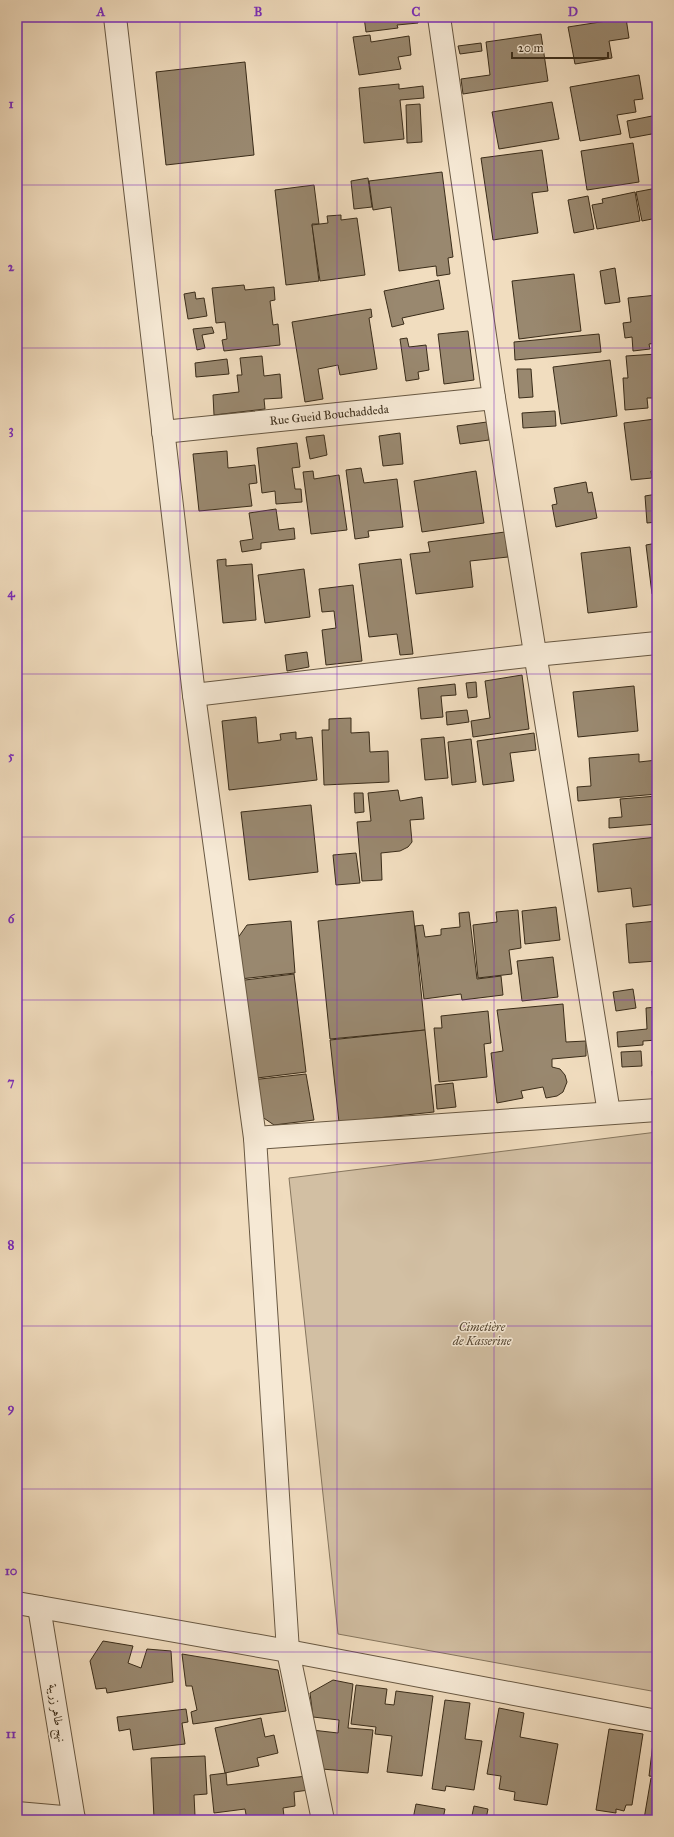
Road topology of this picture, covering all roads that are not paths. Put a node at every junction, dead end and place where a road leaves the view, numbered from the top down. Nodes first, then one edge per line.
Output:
1 (115, 17) edge
2 (439, 17) edge
3 (494, 398) junction
4 (163, 432) junction
5 (657, 643) edge
6 (535, 655) junction
7 (194, 695) junction
8 (657, 1110) edge
9 (608, 1113) junction
10 (255, 1138) junction
11 (17, 1603) edge
12 (39, 1606) junction
13 (288, 1651) junction
14 (657, 1721) edge
15 (17, 1814) edge
16 (74, 1819) edge
17 (323, 1820) edge

1 - 4 street
2 - 3 street
3 - 4 street, Rue Gueid Bouchaddeda
3 - 6 street
4 - 7 street
5 - 6 street
6 - 7 street
6 - 9 street
7 - 10 street
8 - 9 street
9 - 10 street
10 - 13 street
11 - 12 street
12 - 13 street
12 - 16 street, نهج طاهر زريبة
13 - 14 street
13 - 17 street
15 - 16 street

